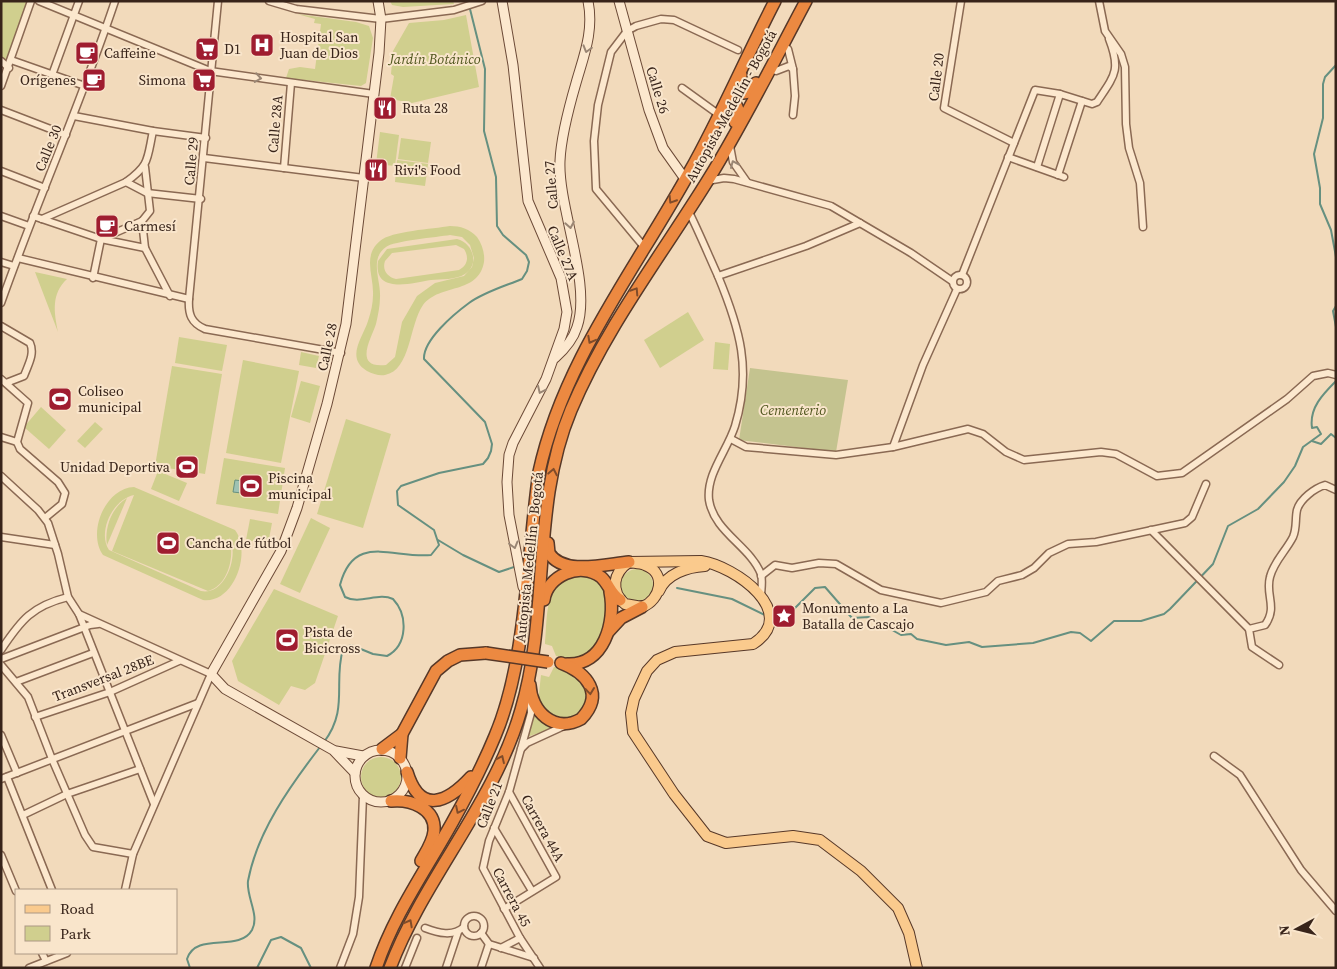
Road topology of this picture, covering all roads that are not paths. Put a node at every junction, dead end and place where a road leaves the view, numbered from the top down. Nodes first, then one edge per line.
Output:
1 (31, 1) edge
2 (39, 1) edge
3 (79, 1) edge
4 (114, 1) edge
5 (218, 1) edge
6 (269, 1) edge
7 (378, 1) edge
8 (502, 1) edge
9 (588, 1) edge
10 (620, 1) edge
11 (775, 1) edge
12 (961, 1) edge
13 (1099, 1) edge
14 (480, 2) edge
15 (804, 5) edge
16 (73, 16) junction
17 (381, 19) junction
18 (105, 29) junction
19 (627, 31) junction
20 (759, 32) junction
21 (1109, 39) junction
22 (738, 50) dead end
23 (788, 50) dead end
24 (12, 60) junction
25 (1, 61) edge
26 (9, 68) junction
27 (793, 69) junction
28 (210, 71) junction
29 (776, 71) dead end
30 (52, 75) junction
31 (291, 83) junction
32 (1, 86) edge
33 (86, 86) junction
34 (682, 88) dead end
35 (374, 94) junction
36 (1060, 94) junction
37 (1082, 101) junction
38 (1, 110) edge
39 (718, 114) junction
40 (793, 115) dead end
41 (74, 116) junction
42 (153, 131) junction
43 (66, 136) junction
44 (206, 138) junction
45 (1014, 143) junction
46 (730, 144) junction
47 (1008, 157) junction
48 (204, 158) junction
49 (145, 167) junction
50 (284, 168) junction
51 (1037, 168) junction
52 (1, 171) edge
53 (687, 175) junction
54 (364, 178) junction
55 (126, 182) junction
56 (746, 182) junction
57 (705, 184) junction
58 (45, 188) junction
59 (147, 194) junction
60 (200, 199) junction
61 (688, 210) junction
62 (1, 216) edge
63 (33, 216) junction
64 (42, 219) junction
65 (142, 222) junction
66 (860, 223) junction
67 (29, 226) junction
68 (1143, 227) dead end
69 (101, 239) junction
70 (145, 248) junction
71 (644, 248) junction
72 (18, 258) junction
73 (1, 262) edge
74 (14, 266) junction
75 (962, 275) junction
76 (718, 276) junction
77 (93, 278) junction
78 (952, 281) junction
79 (957, 289) junction
80 (170, 296) junction
81 (189, 299) junction
82 (1, 303) edge
83 (1, 326) edge
84 (341, 353) junction
85 (554, 360) junction
86 (1335, 374) edge
87 (3, 381) edge
88 (1, 437) edge
89 (731, 439) junction
90 (17, 442) junction
91 (893, 447) junction
92 (1, 476) edge
93 (1206, 484) dead end
94 (1336, 490) edge
95 (45, 518) junction
96 (546, 520) junction
97 (1151, 530) junction
98 (1, 537) edge
99 (54, 545) junction
100 (629, 562) junction
101 (726, 568) junction
102 (761, 576) junction
103 (657, 595) junction
104 (524, 596) junction
105 (614, 596) junction
106 (761, 597) junction
107 (68, 598) junction
108 (642, 607) junction
109 (79, 614) junction
110 (101, 624) junction
111 (537, 626) junction
112 (84, 628) junction
113 (1249, 629) junction
114 (606, 636) junction
115 (1, 650) edge
116 (93, 653) junction
117 (1, 659) edge
118 (179, 661) junction
119 (561, 663) junction
120 (1, 665) edge
121 (1279, 665) dead end
122 (211, 674) junction
123 (529, 678) junction
124 (16, 682) junction
125 (110, 692) junction
126 (530, 695) junction
127 (198, 702) junction
128 (35, 717) junction
129 (570, 724) junction
130 (127, 731) junction
131 (402, 734) junction
132 (1, 735) edge
133 (330, 749) junction
134 (382, 750) junction
135 (520, 750) junction
136 (363, 756) junction
137 (1214, 756) dead end
138 (400, 758) junction
139 (52, 759) junction
140 (480, 766) junction
141 (140, 770) junction
142 (407, 772) junction
143 (16, 773) junction
144 (354, 773) junction
145 (4, 778) edge
146 (509, 792) junction
147 (67, 794) junction
148 (363, 796) junction
149 (391, 801) junction
150 (154, 804) junction
151 (23, 816) junction
152 (494, 828) junction
153 (133, 854) junction
154 (1, 855) edge
155 (482, 868) joint
156 (15, 889) edge
157 (52, 889) edge
158 (124, 889) edge
159 (532, 891) junction
160 (406, 899) junction
161 (504, 909) junction
162 (1336, 911) edge
163 (464, 927) junction
164 (425, 928) dead end
165 (458, 932) junction
166 (481, 933) junction
167 (417, 938) dead end
168 (520, 938) junction
169 (489, 944) junction
170 (500, 948) junction
171 (42, 954) edge
172 (64, 954) edge
173 (534, 958) junction
174 (46, 961) junction
175 (28, 968) edge
176 (340, 968) edge
177 (376, 968) edge
178 (390, 968) edge
179 (405, 968) edge
180 (446, 968) edge
181 (481, 968) edge
182 (540, 968) edge
183 (917, 968) edge

1 - 24 street
2 - 16 street
3 - 16 street
4 - 18 street, Calle 30
5 - 28 street, Calle 29
6 - 17 street
7 - 17 main road, Calle 28
8 - 85 main road, Calle 27A
9 -> 85 main road, Calle 27
10 - 19 main road, Calle 26
11 - 20 highway, Autopista Medellín - Bogotá
12 - 45 street, Calle 20
13 - 21 street
14 - 17 street
15 - 20 highway
15 - 46 highway, Autopista Medellín - Bogotá
16 - 18 street
16 - 30 street
17 - 35 main road, Calle 28
18 - 28 street
18 - 33 street, Calle 30
19 - 22 street
19 - 53 main road, Calle 26
19 - 71 street
20 - 39 highway, Autopista Medellín - Bogotá
21 - 37 street
21 - 68 street
23 - 27 street
24 - 26 street
24 - 30 street
25 - 26 street
26 - 32 street
27 - 29 street
27 - 40 street
28 -> 31 street
28 - 44 street, Calle 29
30 - 33 street
31 - 35 street
31 - 50 street, Calle 28A
33 - 41 street, Calle 30
34 - 39 street
35 - 54 main road, Calle 28
36 - 37 street
36 - 45 street
36 - 51 street
37 - 51 street
38 - 43 street
39 - 53 highway, Autopista Medellín - Bogotá
41 - 42 street
41 - 43 street, Calle 30
42 - 44 street
42 - 49 street
43 - 58 street, Calle 30
44 - 48 street, Calle 29
45 - 47 street
56 -> 46 street
46 - 57 highway, Autopista Medellín - Bogotá
47 - 51 street
47 - 75 street
48 - 50 street
48 - 60 street, Calle 29
49 - 55 street
49 - 59 street
50 - 54 street
52 - 58 street
53 - 57 highway
53 -> 71 highway, Autopista Medellín - Bogotá
54 - 84 main road, Calle 28
55 - 59 street
55 - 64 street
56 - 57 street
56 - 66 street
57 - 61 highway, Autopista Medellín - Bogotá
58 - 63 street, Calle 30
59 - 60 street
59 - 65 street
60 - 81 street, Calle 29
61 - 76 street
96 -> 61 highway, Autopista Medellín - Bogotá
62 - 67 street
63 - 64 street
63 - 67 street, Calle 30
64 - 69 street
65 - 69 street
65 - 70 street
66 - 76 street
66 - 78 street
67 - 72 street, Calle 30
69 - 70 street
69 - 77 street
70 - 80 street
71 -> 104 highway, Autopista Medellín - Bogotá
72 - 74 street, Calle 30
72 - 77 street
73 - 74 street
74 - 82 street, Calle 30
75 - 78 street
75 - 79 street
76 - 89 street
77 - 80 street
78 - 79 street
79 - 91 street
80 - 81 street
81 - 84 street, Calle 29
83 - 87 street
84 - 122 main road, Calle 28
85 -> 104 main road, Calle 27A
86 - 91 street
87 - 90 street
88 - 90 street
89 - 91 street
89 - 102 street
90 - 95 street
92 - 95 street
93 - 97 street
94 - 113 street
95 - 99 street
96 - 100 highway
96 - 111 highway, Autopista Medellín - Bogotá
97 - 102 street
97 - 113 street
98 - 99 street
99 - 107 street
100 - 101 main road
100 - 103 main road
100 - 105 main road
101 - 103 main road
101 - 106 main road
102 - 106 street
103 - 108 main road
104 - 140 highway, Autopista Medellín - Bogotá
105 - 108 main road
105 - 111 highway
105 - 114 highway
106 - 183 main road
107 - 109 street
107 - 115 street
108 - 114 highway
109 - 110 street
109 - 112 street
110 - 112 street
110 - 118 street
111 - 123 highway, Autopista Medellín - Bogotá
112 - 116 street
112 - 117 street
113 - 121 street
114 - 119 highway
116 - 124 street
116 - 125 street
118 - 122 street
118 - 125 street, Transversal 28BE
119 -> 129 highway
119 - 131 highway, bridge
120 - 124 street
122 - 127 street
122 - 133 main road
123 - 126 highway
178 -> 123 highway, Autopista Medellín - Bogotá
124 - 128 street
125 - 128 street, Transversal 28BE
125 - 130 street
126 - 129 highway
126 - 135 street, Calle 21
127 - 130 street
127 - 150 street
128 - 139 street
129 - 135 street
130 - 139 street
130 - 141 street
131 - 134 highway
131 - 138 highway
132 - 143 street
133 - 136 main road
133 - 144 main road
134 - 136 main road
134 - 138 main road
135 - 146 street, Calle 21
136 - 144 main road
137 - 162 street
138 - 142 main road
139 - 143 street
139 - 147 street
140 - 142 highway
140 -> 160 highway, Autopista Medellín - Bogotá
141 - 147 street
141 - 150 street
142 - 149 main road
143 - 145 street
144 - 148 main road
145 - 151 street
146 - 152 street, Calle 21
146 - 159 street, Carrera 44A
147 - 151 street
147 - 153 street
148 - 149 main road
148 - 176 street
149 - 160 highway
150 - 153 street
151 - 157 street
152 - 155 street, Calle 21
152 - 159 street
153 - 158 street
154 - 156 street
155 - 161 street, Carrera 45
159 - 161 street
160 - 177 highway, Autopista Medellín - Bogotá
161 - 168 street, Carrera 45
163 - 165 street
163 - 166 street
163 - 166 street
164 - 165 street
165 - 180 street
166 - 169 street
167 - 179 street
168 - 170 street, Carrera 45
168 - 173 street, Carrera 45
169 - 170 street
169 - 181 street
170 - 173 street
171 - 174 street
172 - 174 street
173 - 182 street, Carrera 45
174 - 175 street

